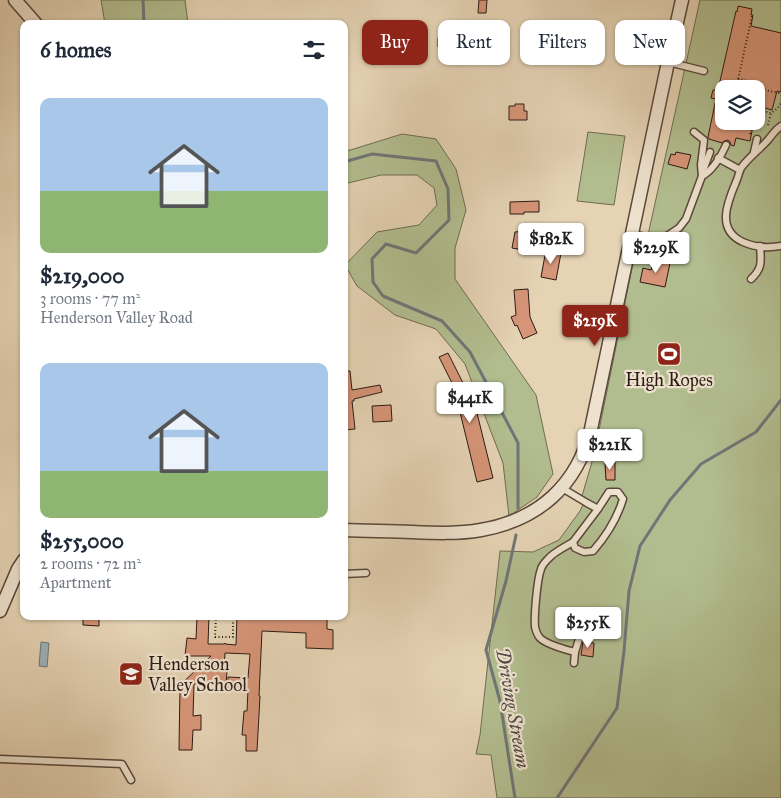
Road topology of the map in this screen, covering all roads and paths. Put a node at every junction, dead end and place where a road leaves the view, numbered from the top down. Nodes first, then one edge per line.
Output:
1 (15, 0) edge
2 (682, 0) edge
3 (752, 16) dead end
4 (32, 20) edge
5 (677, 20) edge
6 (667, 65) edge
7 (680, 65) edge
8 (704, 71) dead end
9 (738, 79) joint
10 (743, 80) edge
11 (765, 89) edge
12 (781, 95) edge
13 (781, 102) edge
14 (765, 111) edge
15 (781, 126) edge
16 (753, 130) edge
17 (694, 132) dead end
18 (753, 138) joint
19 (726, 144) dead end
20 (710, 152) dead end
21 (754, 153) junction
22 (718, 158) junction
23 (740, 170) junction
24 (702, 176) junction
25 (632, 234) junction
26 (760, 246) junction
27 (781, 246) edge
28 (751, 280) dead end
29 (562, 488) junction
30 (598, 509) junction
31 (348, 530) edge
32 (574, 542) junction
33 (20, 568) edge
34 (366, 573) dead end
35 (348, 574) edge
36 (0, 611) edge
37 (216, 620) edge
38 (233, 620) edge
39 (579, 639) dead end
40 (576, 652) junction
41 (574, 663) dead end
42 (0, 759) edge
43 (131, 780) dead end

1 - 4 street
2 - 5 street
3 - 9 path
6 - 25 street
7 - 8 lane
9 - 10 path
11 - 12 path
13 - 14 path
15 - 21 lane
16 - 18 path
17 - 24 lane
18 - 21 lane
19 - 22 lane
20 - 24 lane
21 - 23 lane
22 - 23 lane
22 - 24 lane
23 - 26 lane
24 - 25 lane
25 - 29 street
26 - 27 lane
26 - 28 lane
29 - 30 lane
29 - 31 street
30 - 32 lane
30 - 32 lane
32 - 40 lane
33 - 36 street
34 - 35 lane
37 - 38 path
39 - 40 lane
40 - 41 lane
42 - 43 lane

